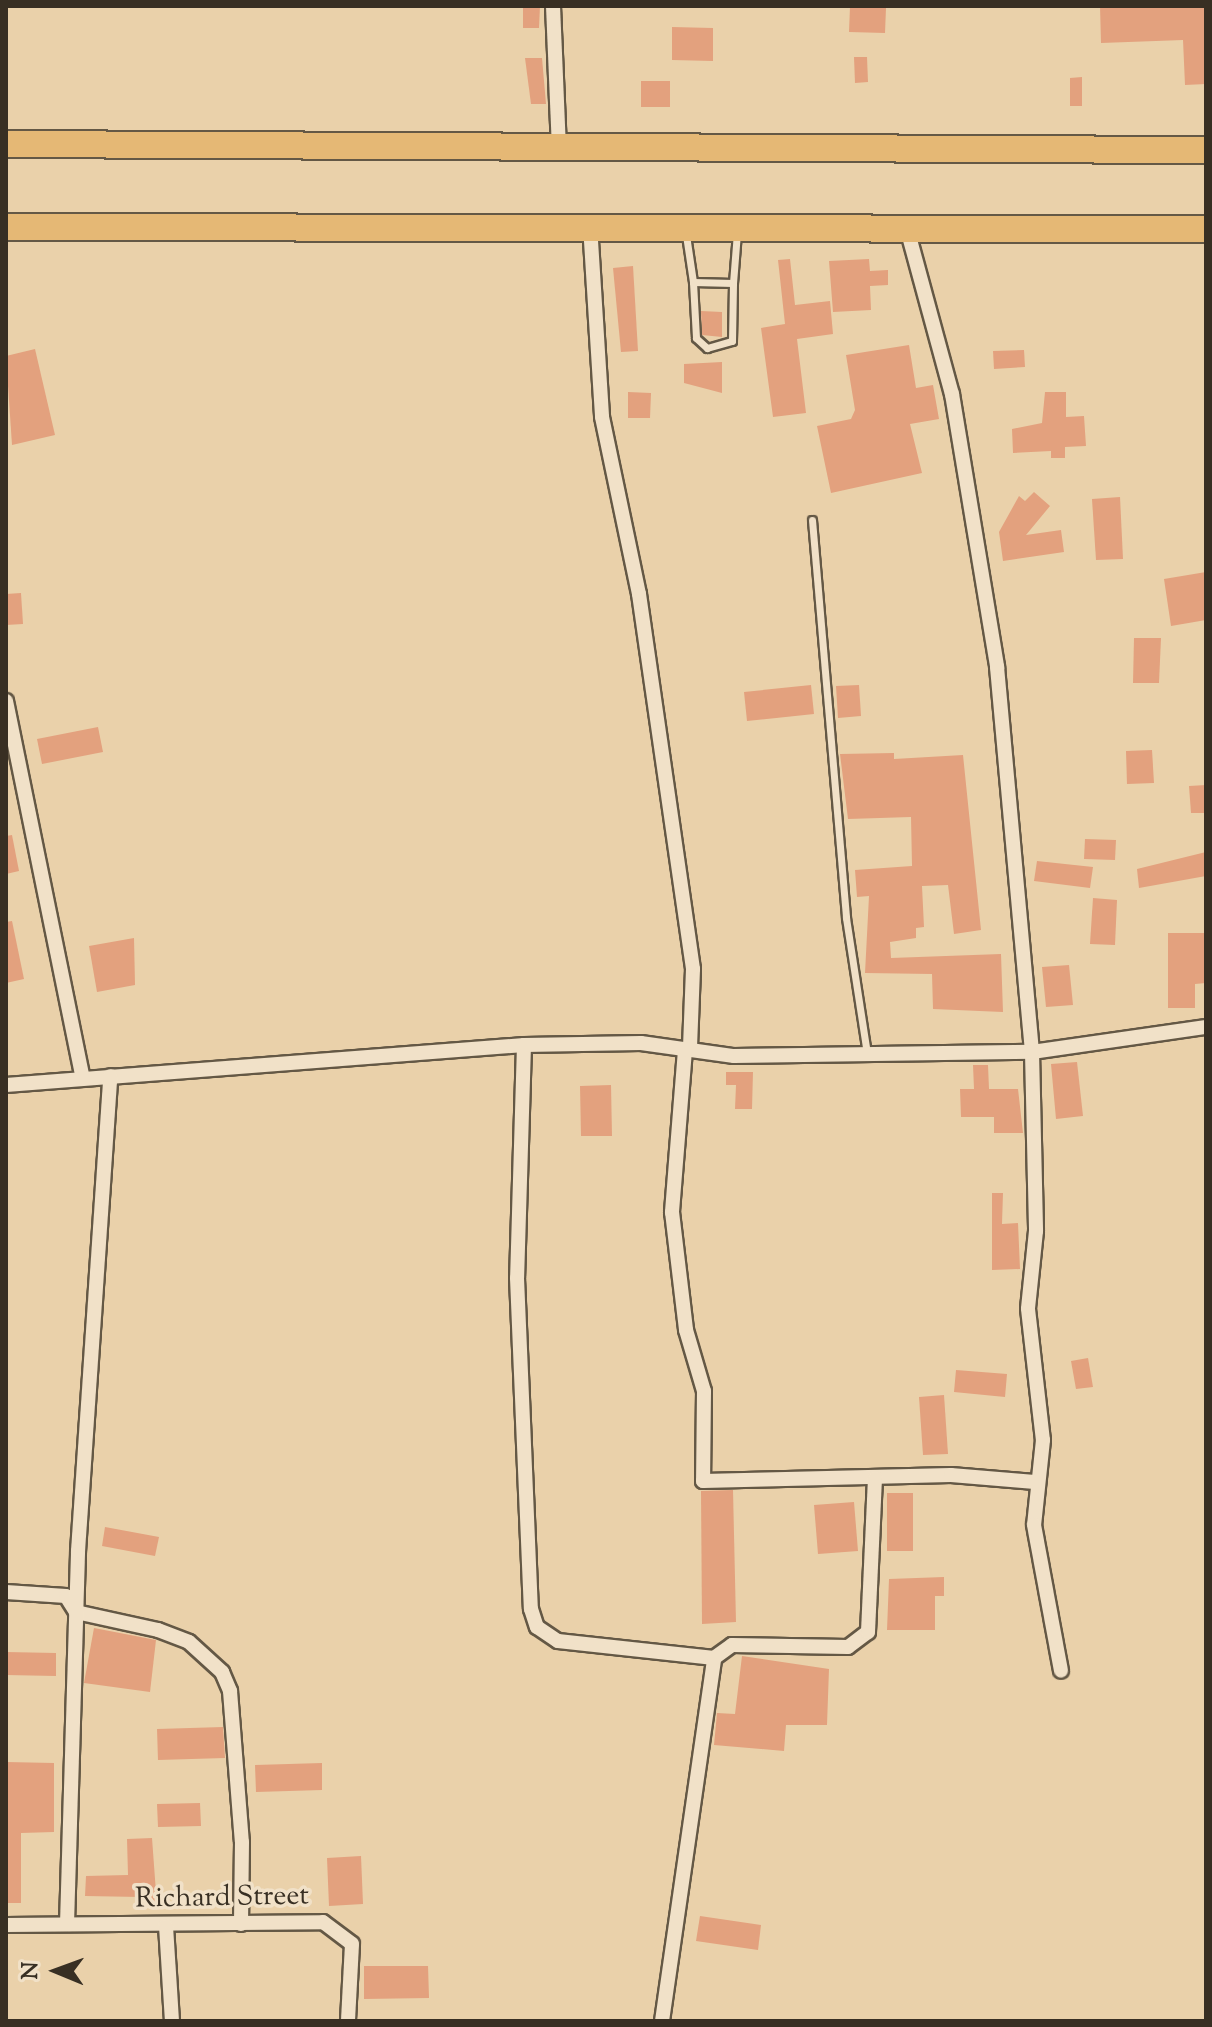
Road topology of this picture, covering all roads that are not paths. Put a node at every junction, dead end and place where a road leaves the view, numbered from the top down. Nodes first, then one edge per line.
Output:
1 (553, 6) edge
2 (6, 144) edge
3 (559, 150) junction
4 (1206, 150) edge
5 (684, 224) junction
6 (590, 225) junction
7 (738, 225) junction
8 (906, 225) junction
9 (6, 227) edge
10 (1206, 229) edge
11 (693, 282) junction
12 (733, 283) junction
13 (812, 520) dead end
14 (6, 701) edge
15 (1206, 1027) edge
16 (524, 1045) junction
17 (687, 1048) junction
18 (1032, 1052) junction
19 (868, 1055) junction
20 (110, 1076) junction
21 (83, 1078) junction
22 (6, 1085) edge
23 (875, 1478) junction
24 (1035, 1482) junction
25 (6, 1592) edge
26 (76, 1612) junction
27 (714, 1658) junction
28 (1061, 1671) dead end
29 (67, 1924) junction
30 (241, 1924) junction
31 (6, 1925) edge
32 (166, 1926) junction
33 (172, 2021) edge
34 (348, 2021) edge
35 (662, 2021) edge

1 - 3 street
2 - 3 highway
3 - 4 highway
5 - 6 highway
5 - 7 highway
5 - 11 lane
6 - 9 highway
6 - 17 street
7 - 8 highway
7 - 12 lane
8 - 10 highway
8 - 18 street
11 - 12 lane
11 - 12 lane
13 - 19 lane
14 - 21 street
15 - 18 street
16 - 17 street
16 - 20 street
16 - 27 street
17 - 19 street
17 - 23 street
18 - 19 street
18 - 24 street
20 - 21 street
20 - 26 street
21 - 22 street
23 - 24 street
23 - 27 street
24 - 28 street
25 - 26 street
26 - 29 street
26 - 30 street
27 - 35 street
29 - 31 street, Richard Street
29 - 32 street, Richard Street
30 - 32 street, Richard Street
30 - 34 street, Richard Street
32 - 33 street

